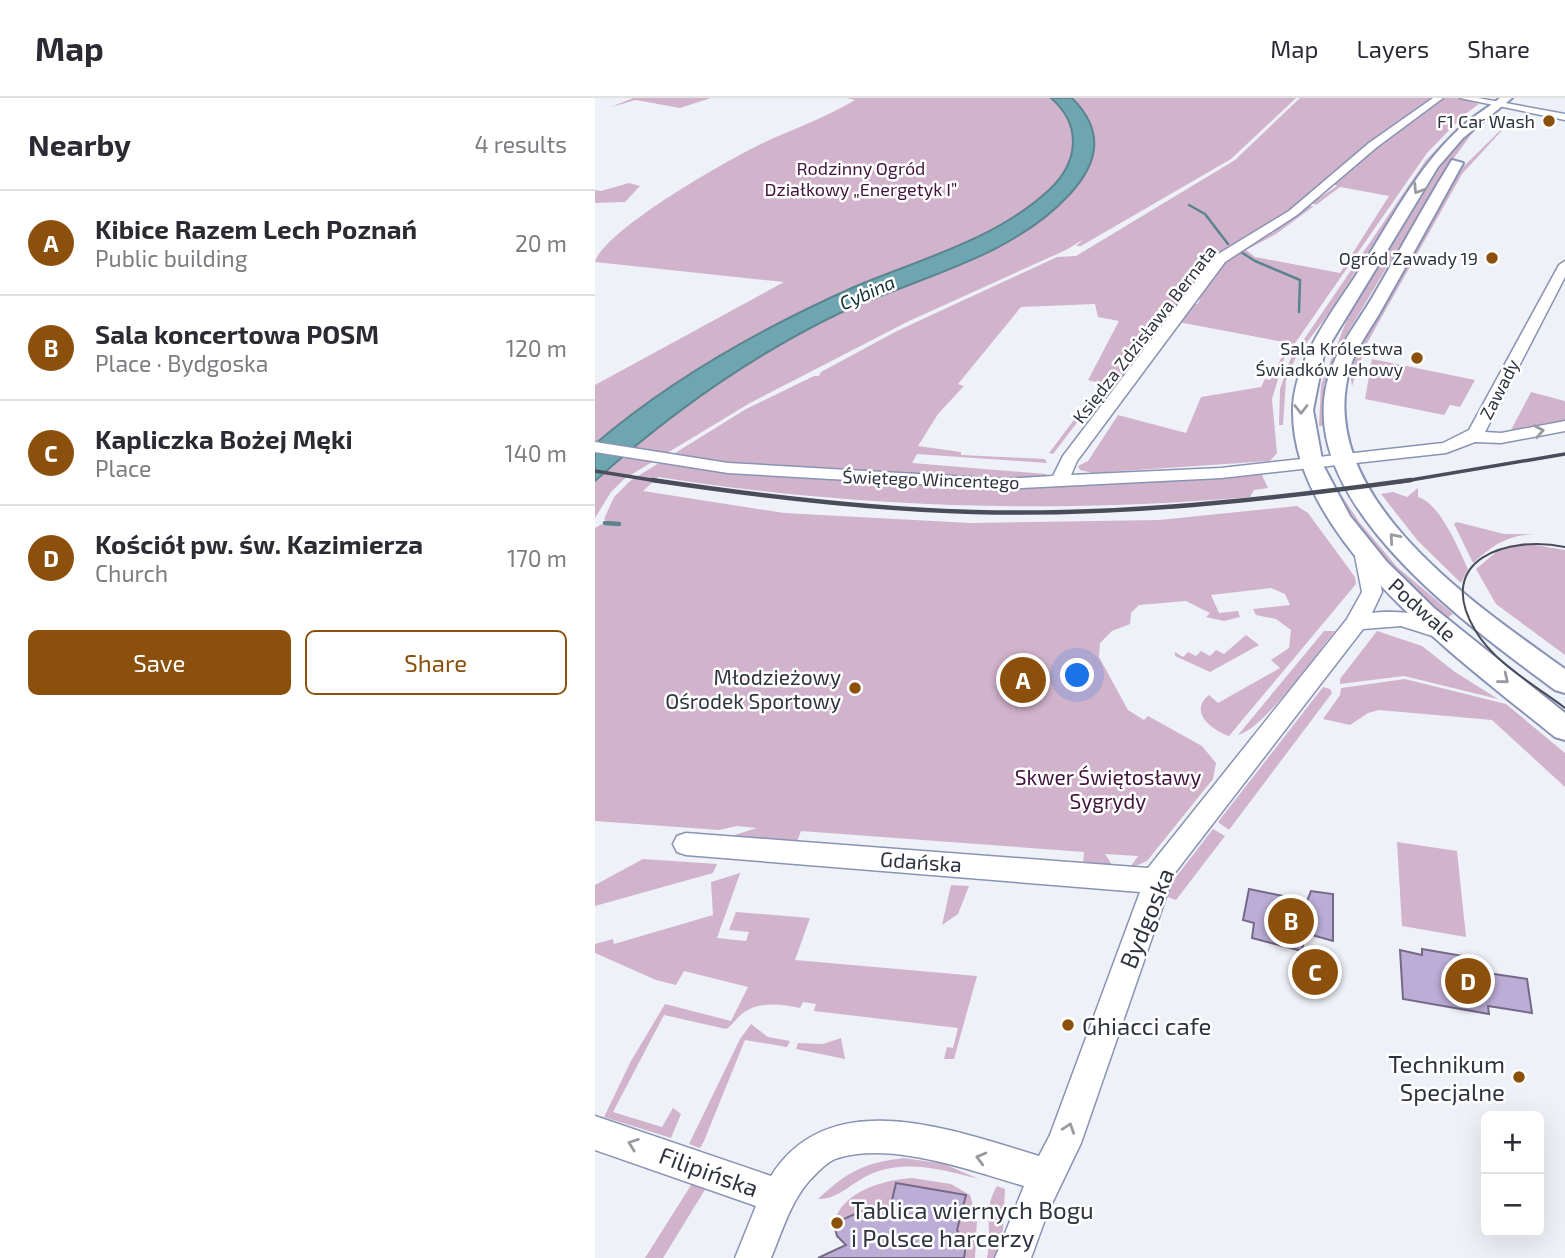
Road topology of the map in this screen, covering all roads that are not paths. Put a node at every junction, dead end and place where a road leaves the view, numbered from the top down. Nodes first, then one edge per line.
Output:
1 (1439, 98) edge
2 (1464, 98) edge
3 (1472, 98) edge
4 (1529, 98) edge
5 (1508, 104) edge
6 (1565, 115) edge
7 (1479, 136) dead end
8 (1468, 149) dead end
9 (1564, 269) edge
10 (1565, 426) edge
11 (1335, 431) junction
12 (1473, 437) junction
13 (595, 447) edge
14 (1390, 456) junction
15 (1345, 461) junction
16 (1310, 464) junction
17 (1062, 481) junction
18 (1364, 551) junction
19 (1356, 623) junction
20 (1452, 635) junction
21 (1565, 683) edge
22 (1565, 729) edge
23 (686, 844) dead end
24 (1157, 881) junction
25 (595, 1133) edge
26 (1047, 1176) junction
27 (780, 1197) junction
28 (753, 1258) edge
29 (1013, 1258) edge

1 - 17 street, Księdza Zdzisława Bernata
2 - 5 street
3 - 5 street
4 - 5 main road
5 - 6 street
5 - 7 main road
5 -> 16 main road, Podwale
8 - 11 main road, Podwale
9 - 12 street, Zawady
12 -> 10 street
11 - 14 street, Zawady
11 - 15 main road, Podwale
12 - 14 street, Zawady
13 - 17 street, Świętego Wincentego
14 - 15 street, Zawady
15 - 16 street, Zawady
21 -> 15 main road, Podwale
16 - 17 street, Świętego Wincentego
16 - 18 main road, Podwale
18 - 19 street, Bydgoska
18 - 20 main road, Podwale
19 - 20 street
19 - 24 street, Bydgoska
20 -> 22 main road, Podwale
23 - 24 street, Gdańska
26 -> 24 street, Bydgoska
27 -> 25 street, Filipińska
26 -> 27 street, Filipińska
26 - 29 street, Bydgoska
27 - 28 street

